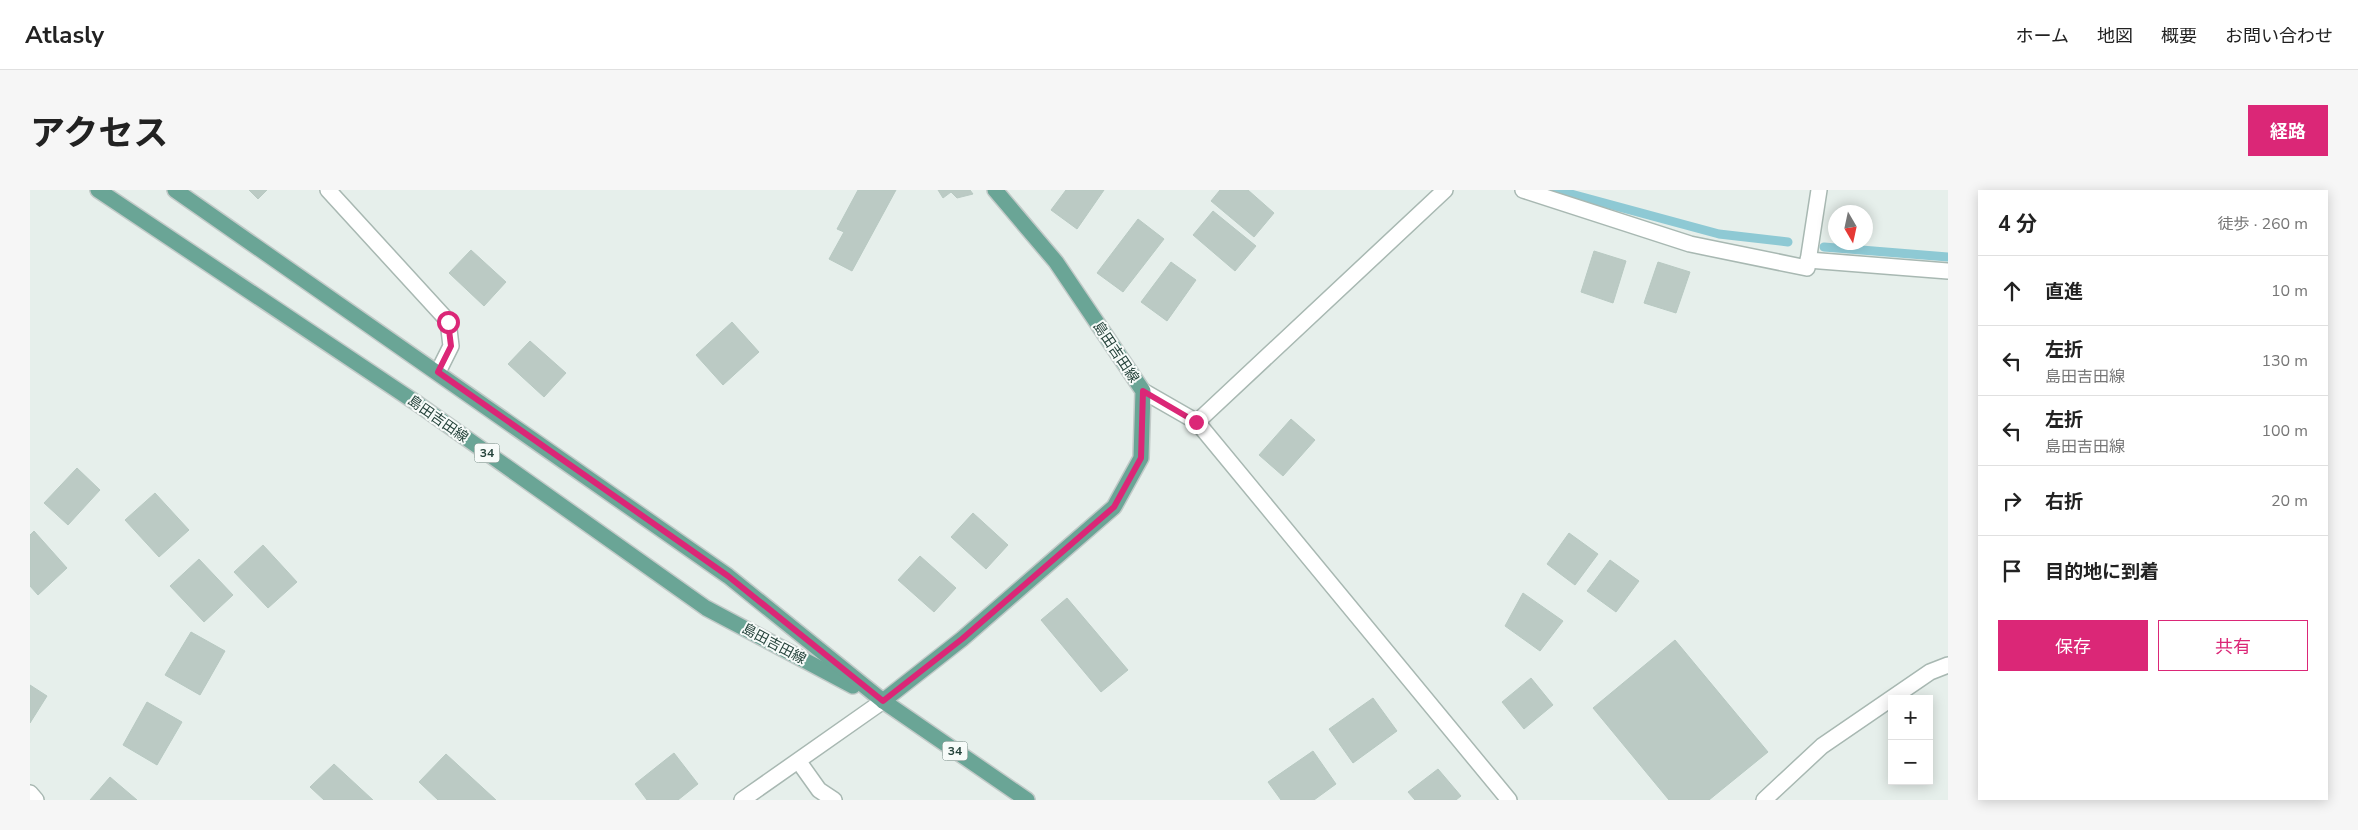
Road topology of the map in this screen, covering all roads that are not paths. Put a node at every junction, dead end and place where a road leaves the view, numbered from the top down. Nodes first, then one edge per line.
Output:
1 (98, 190) edge
2 (175, 190) edge
3 (328, 190) edge
4 (995, 190) edge
5 (1445, 190) edge
6 (1522, 190) edge
7 (1819, 190) edge
8 (1808, 260) junction
9 (1948, 271) edge
10 (438, 372) junction
11 (1143, 391) junction
12 (1196, 422) junction
13 (1948, 665) edge
14 (883, 701) junction
15 (799, 762) junction
16 (30, 793) edge
17 (36, 800) edge
18 (742, 800) edge
19 (834, 800) edge
20 (1027, 800) edge
21 (1509, 800) edge
22 (1764, 800) edge

1 - 14 main road, 島田吉田線 / 34
2 - 10 main road, 島田吉田線 / 34
3 - 10 street
4 - 11 main road, 島田吉田線
5 - 12 street
6 - 8 street
7 - 8 street
8 - 9 street
10 - 14 main road, 島田吉田線 / 34
11 - 12 street
11 - 14 main road, 島田吉田線
12 - 21 street
13 - 22 street
14 - 15 street
14 - 20 main road, 島田吉田線 / 34
15 - 18 street
15 - 19 street
16 - 17 street

